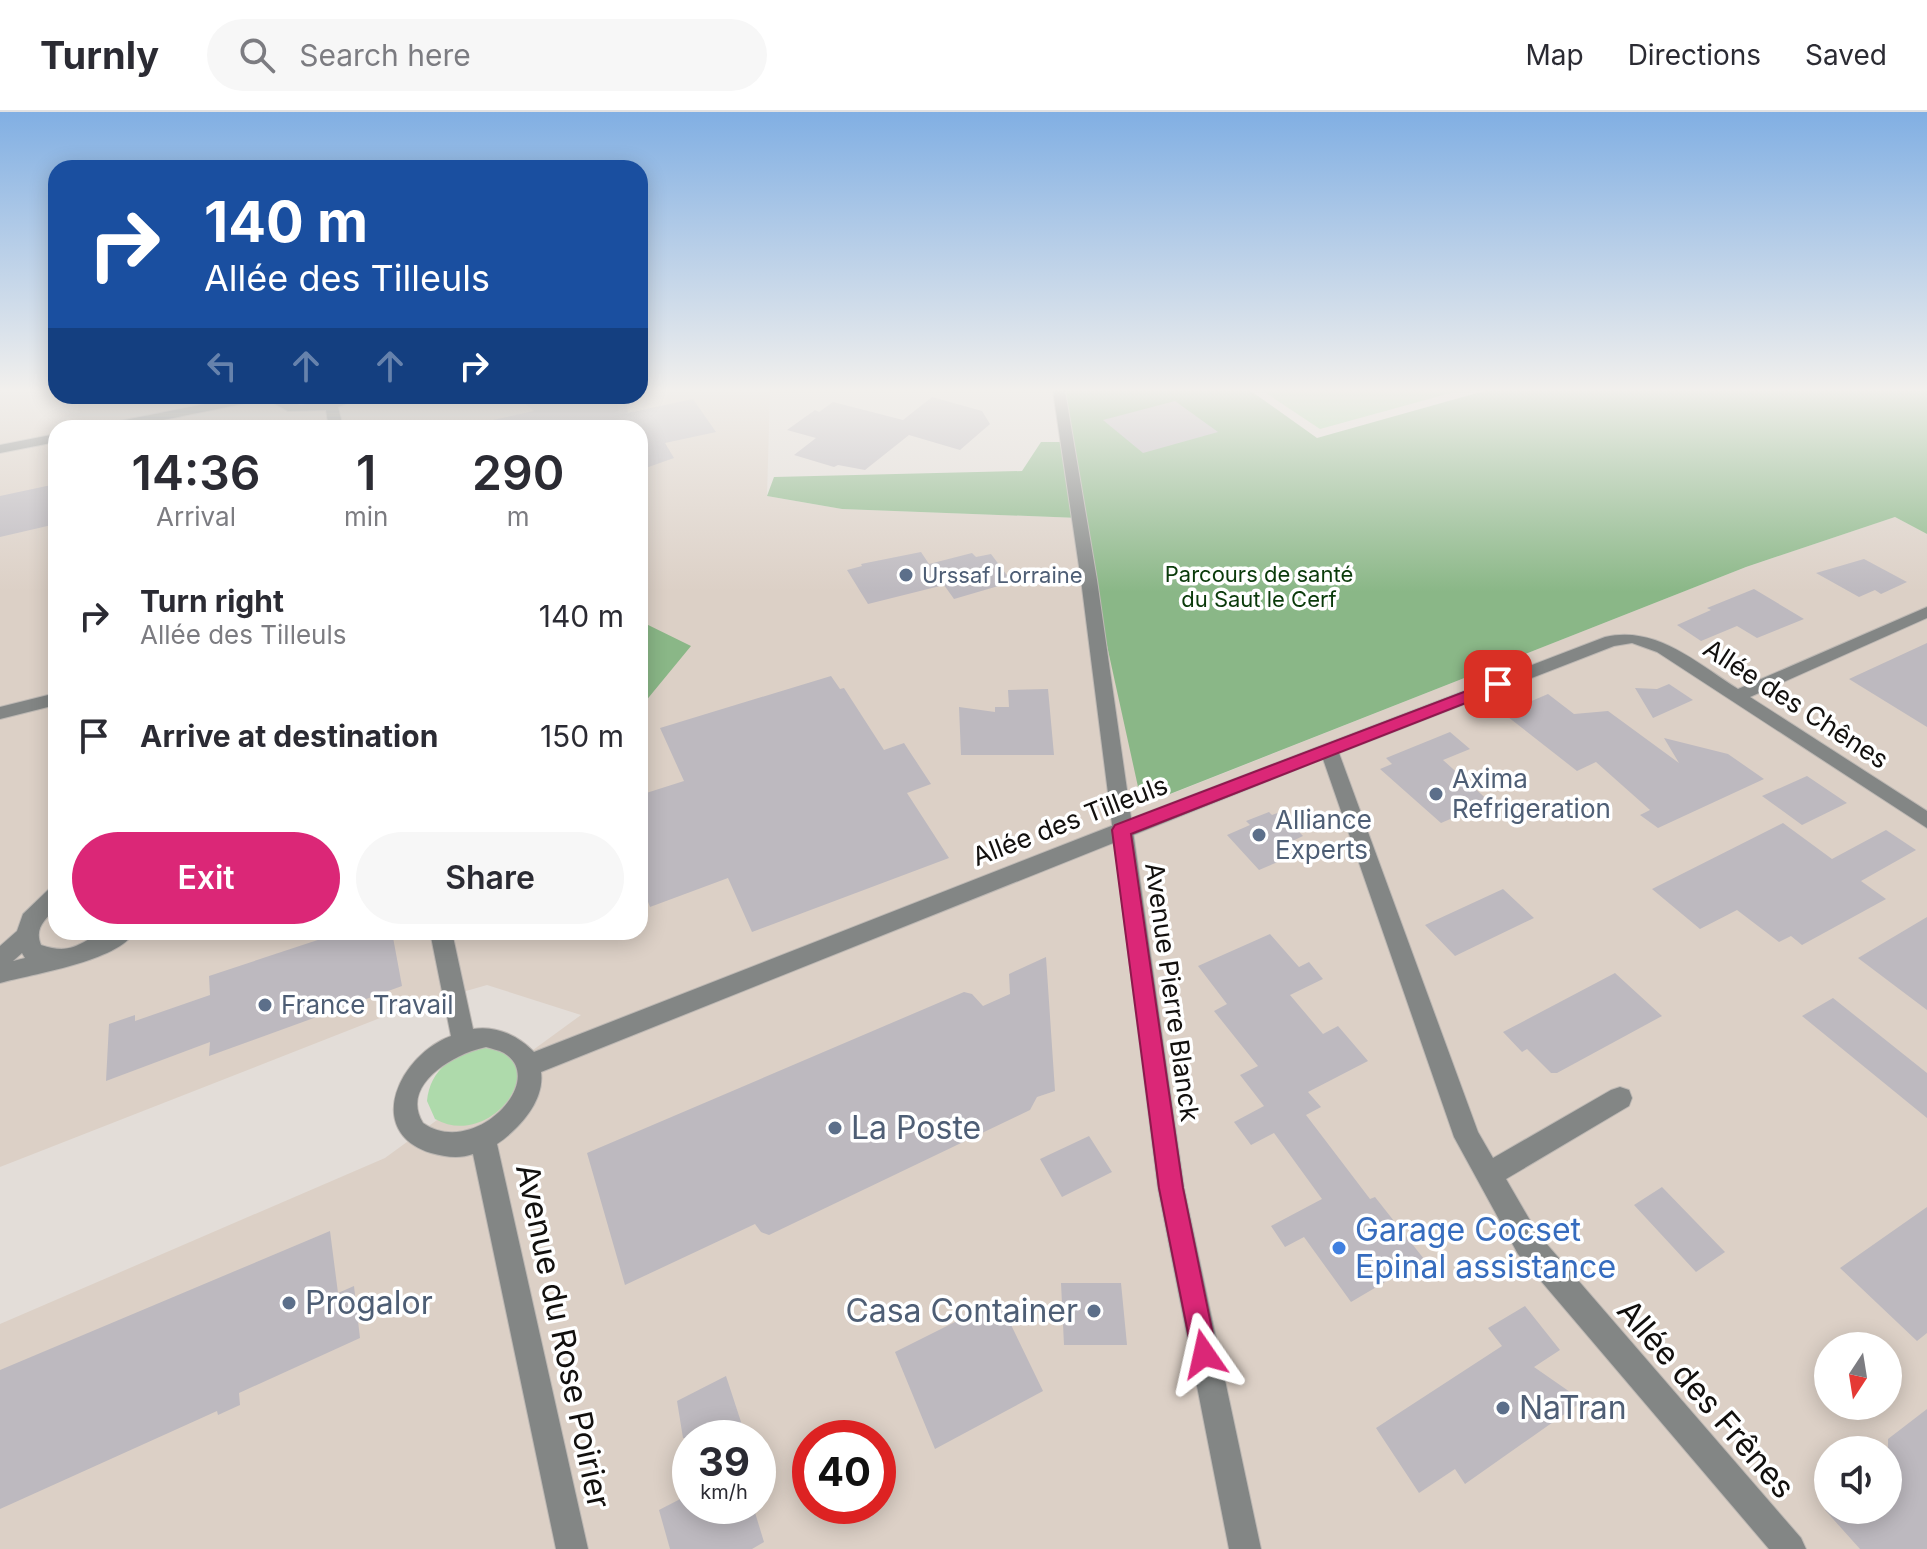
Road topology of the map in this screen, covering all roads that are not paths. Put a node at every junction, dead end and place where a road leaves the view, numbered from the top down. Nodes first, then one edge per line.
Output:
1 (1070, 458) edge
2 (1927, 612) edge
3 (1633, 638) joint
4 (1739, 695) junction
5 (48, 701) edge
6 (0, 713) edge
7 (1329, 750) junction
8 (1927, 821) edge
9 (1121, 830) junction
10 (48, 903) edge
11 (26, 936) junction
12 (110, 940) edge
13 (443, 940) edge
14 (56, 958) junction
15 (0, 959) edge
16 (0, 974) edge
17 (464, 1040) junction
18 (530, 1065) junction
19 (1620, 1098) dead end
20 (483, 1139) junction
21 (1489, 1175) junction
22 (572, 1549) edge
23 (1245, 1549) edge
24 (1790, 1549) edge

1 - 9 street, Avenue Pierre Blanck
2 - 4 street
3 - 4 street, Allée des Chênes
3 - 7 street, Allée des Tilleuls
4 - 8 street, Allée des Chênes
5 - 6 street
7 - 9 street, Allée des Tilleuls
7 - 21 street, Allée des Frênes
9 - 18 street, Allée des Tilleuls
9 - 23 street, Avenue Pierre Blanck
10 - 11 street
11 - 14 street
11 - 15 street
12 - 14 street
13 - 17 street
14 - 16 street
17 - 18 street
17 - 20 street
18 - 20 street
19 - 21 street
20 - 22 street, Avenue du Rose Poirier
21 - 24 street, Allée des Frênes

